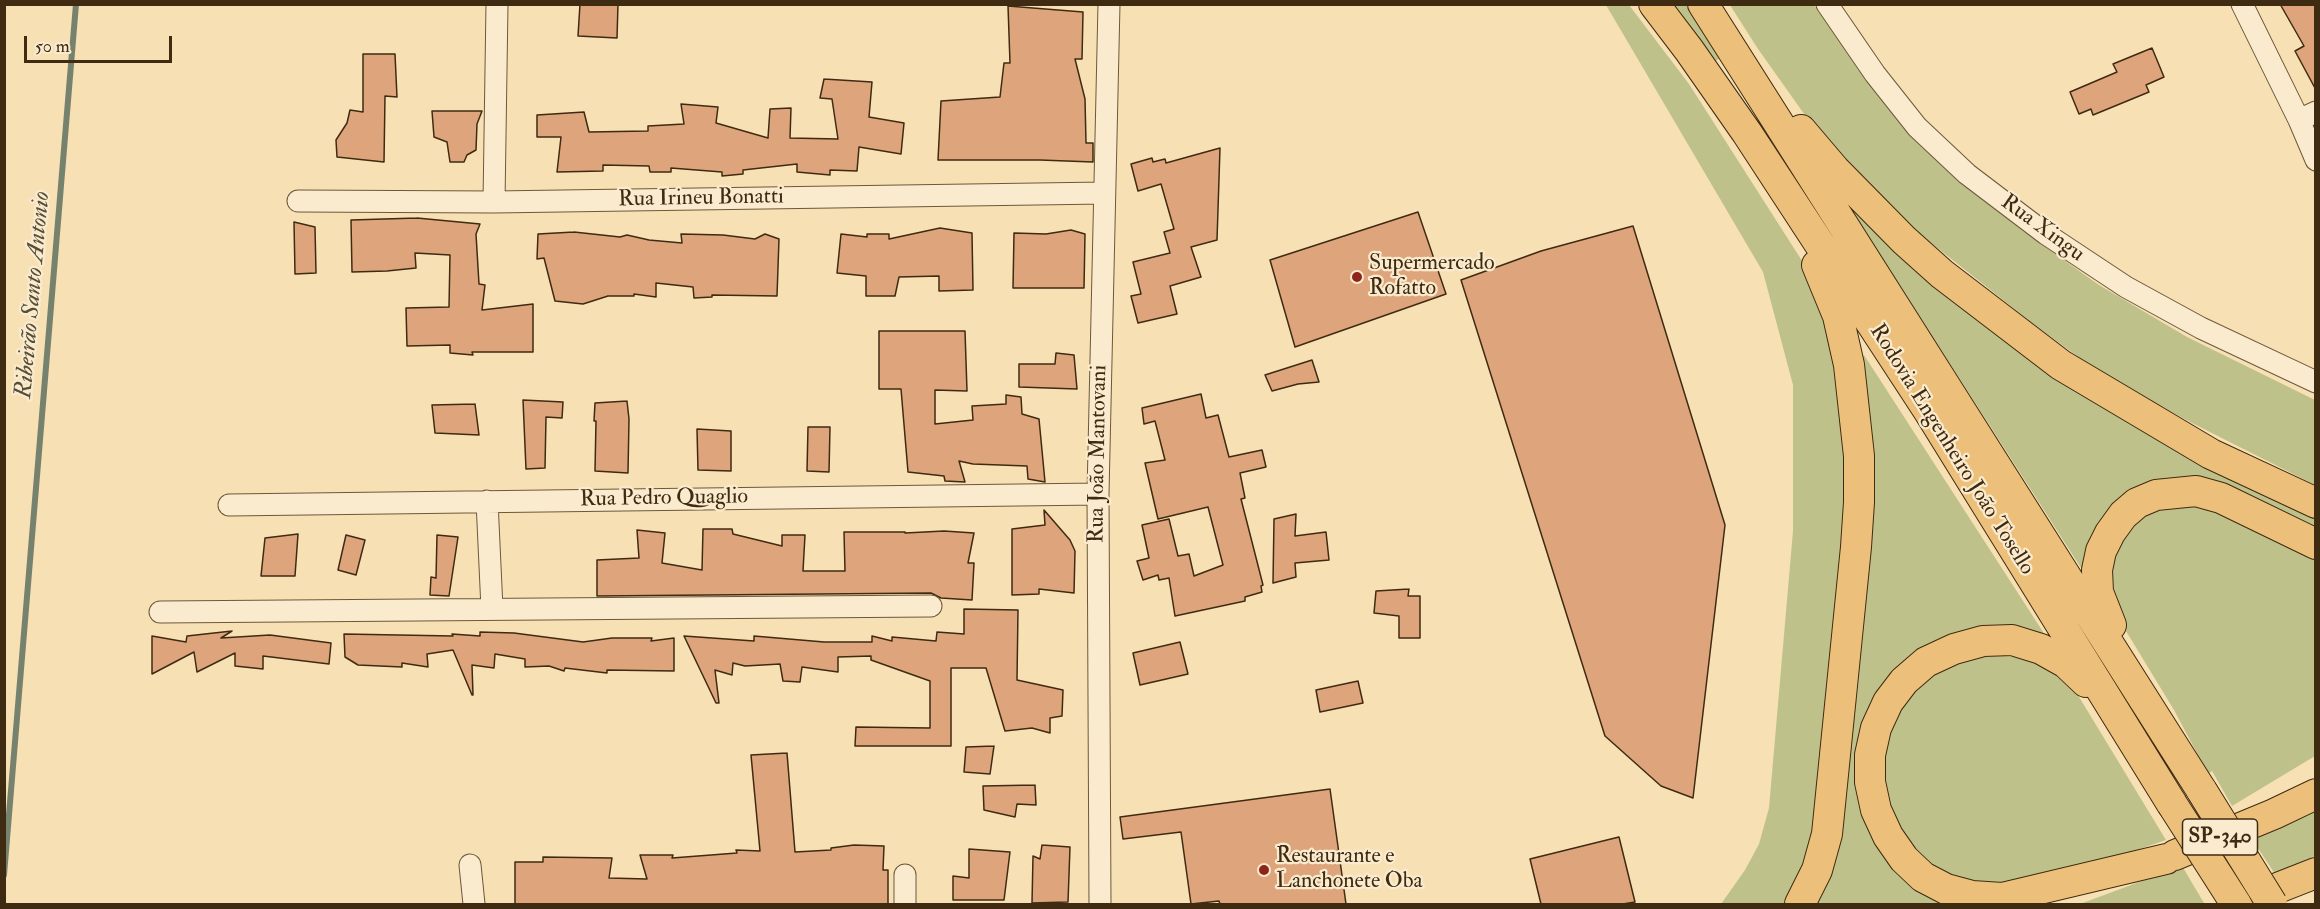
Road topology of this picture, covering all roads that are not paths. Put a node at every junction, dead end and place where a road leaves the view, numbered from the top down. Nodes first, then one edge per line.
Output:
1 (497, 4) edge
2 (1109, 4) edge
3 (1654, 4) edge
4 (1703, 4) edge
5 (1709, 4) edge
6 (1827, 4) edge
7 (2242, 4) edge
8 (2307, 116) edge
9 (1747, 133) junction
10 (2316, 160) edge
11 (1104, 194) junction
12 (298, 201) dead end
13 (494, 202) junction
14 (2316, 382) edge
15 (1098, 494) junction
16 (487, 501) junction
17 (2316, 503) edge
18 (230, 505) dead end
19 (2316, 544) edge
20 (931, 606) dead end
21 (492, 609) junction
22 (160, 612) dead end
23 (2152, 775) junction
24 (2316, 778) edge
25 (2194, 780) junction
26 (2316, 794) edge
27 (2274, 814) junction
28 (2166, 859) junction
29 (470, 865) dead end
30 (2316, 873) edge
31 (905, 875) dead end
32 (474, 904) edge
33 (905, 904) edge
34 (1100, 904) edge
35 (1800, 904) edge
36 (2043, 904) edge
37 (2236, 904) edge
38 (2272, 904) edge

1 - 13 street
2 - 11 street, Rua João Mantovani
3 - 9 highway, Rodovia Engenheiro João Tosello
4 - 25 highway, Rodovia Engenheiro João Tosello
5 - 17 highway
6 - 14 street, Rua Xingu
7 - 8 street
8 - 10 street
9 - 23 highway, Rodovia Engenheiro João Tosello
9 - 35 highway
11 - 13 street, Rua Irineu Bonatti
11 - 15 street, Rua João Mantovani
12 - 13 street, Rua Irineu Bonatti
15 - 16 street, Rua Pedro Quaglio
15 - 34 street, Rua João Mantovani
16 - 18 street, Rua Pedro Quaglio
16 - 21 street
19 - 25 highway
20 - 21 street
21 - 22 street
23 - 28 highway
23 - 37 highway, Rodovia Engenheiro João Tosello, bridge
24 - 27 highway
25 - 38 highway, Rodovia Engenheiro João Tosello, bridge
26 - 27 highway, SP-340
27 - 28 highway, SP-340
28 - 36 highway, SP-340
29 - 32 street
30 - 37 highway
31 - 33 street

